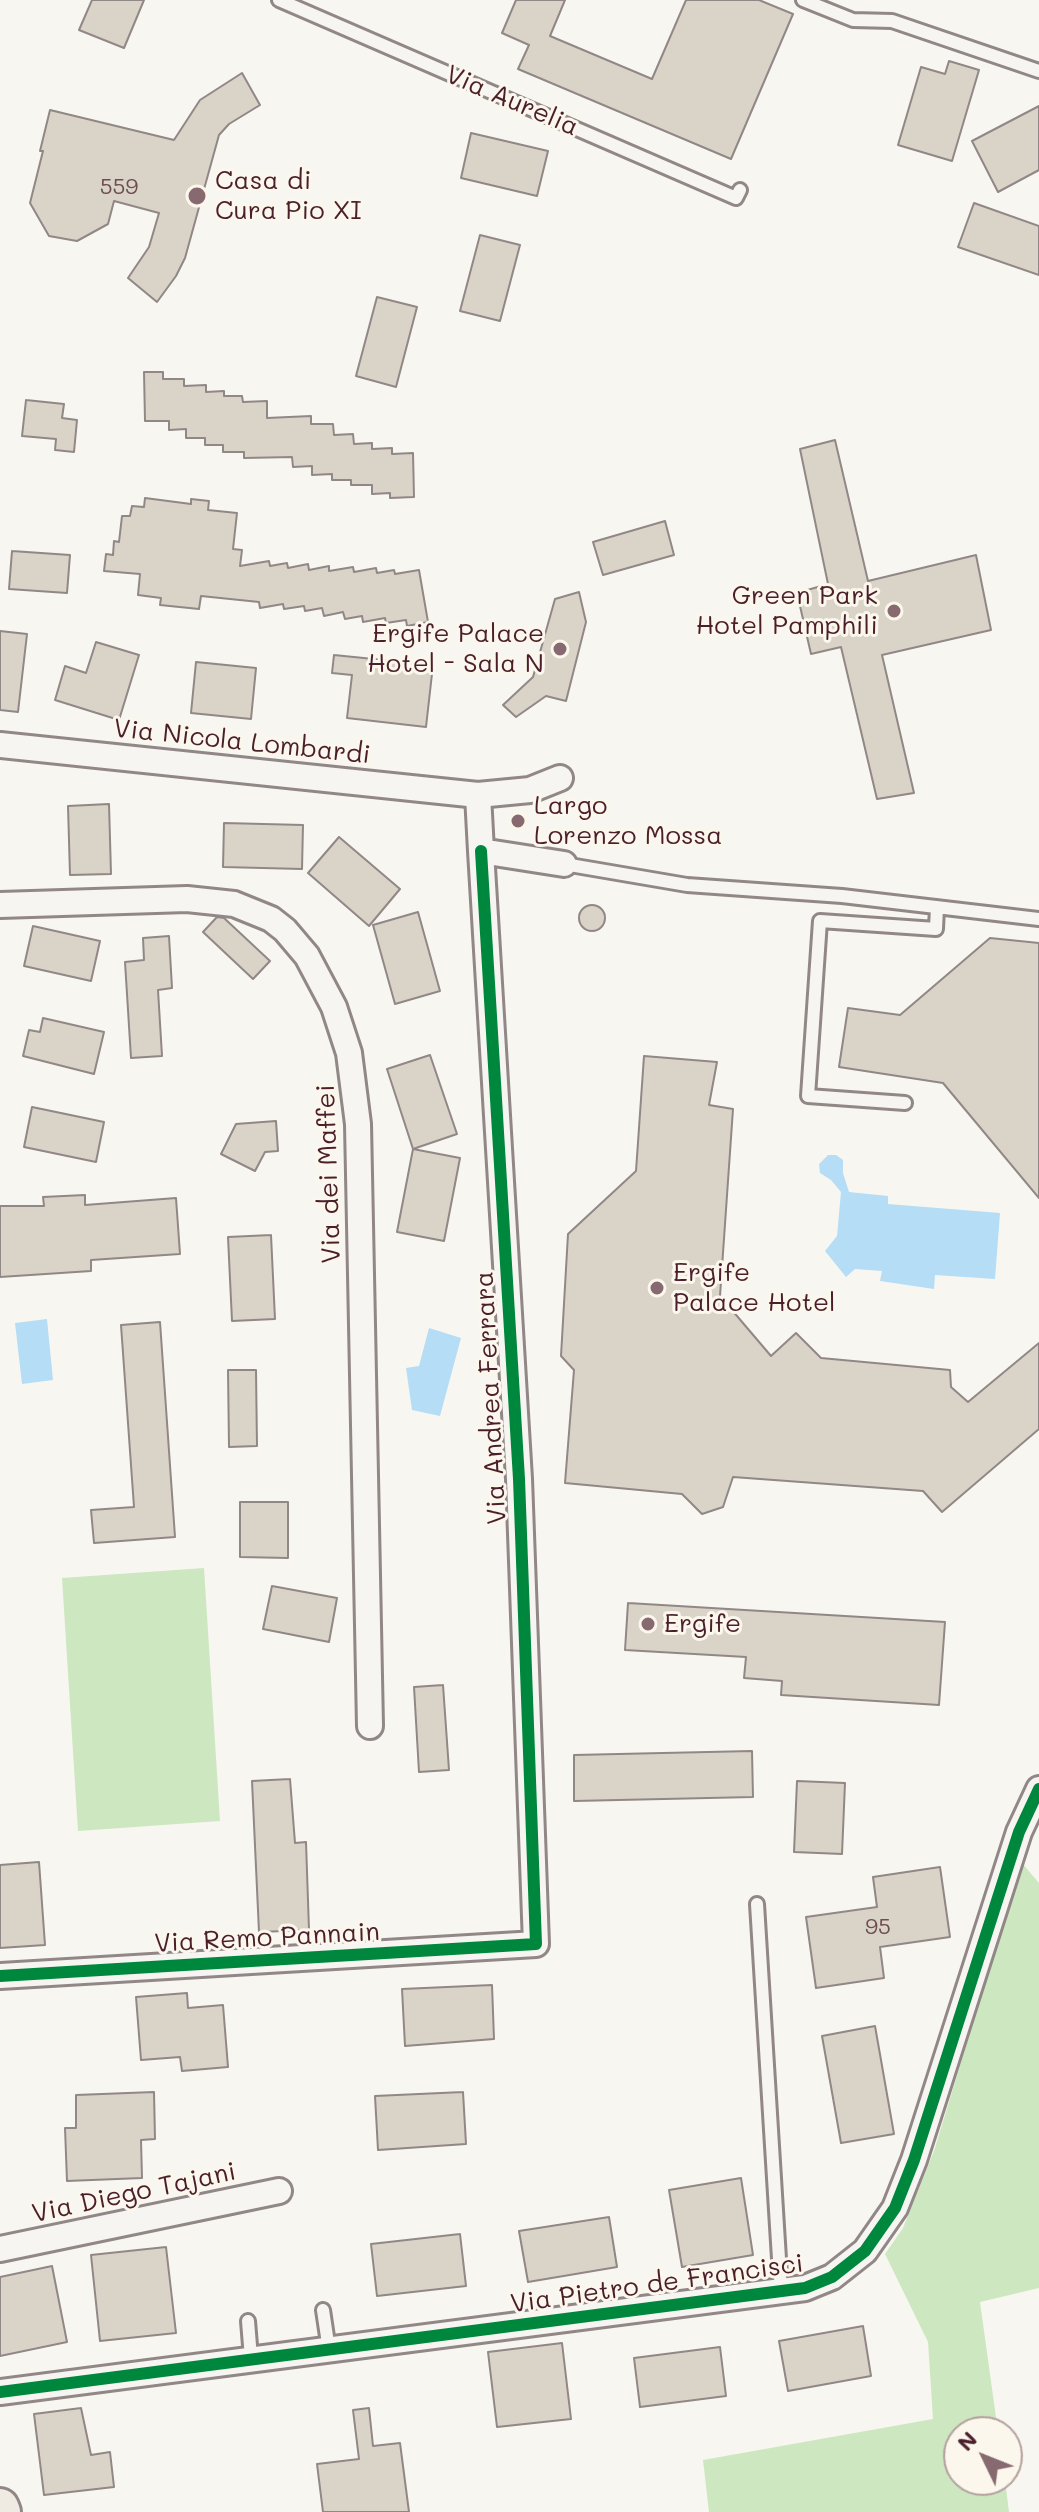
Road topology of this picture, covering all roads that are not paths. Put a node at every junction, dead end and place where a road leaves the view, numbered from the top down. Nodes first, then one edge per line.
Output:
1 (279, 0) edge
2 (803, 0) edge
3 (1039, 71) edge
4 (740, 190) dead end
5 (0, 745) edge
6 (560, 778) dead end
7 (478, 795) junction
8 (481, 851) junction
9 (564, 864) joint
10 (0, 905) edge
11 (937, 907) junction
12 (1039, 919) edge
13 (905, 1103) dead end
14 (370, 1726) dead end
15 (1039, 1789) edge
16 (757, 1904) dead end
17 (536, 1944) joint
18 (0, 1976) edge
19 (279, 2191) dead end
20 (0, 2249) edge
21 (781, 2291) junction
22 (323, 2310) dead end
23 (248, 2321) dead end
24 (329, 2350) junction
25 (251, 2358) junction
26 (0, 2392) edge

1 - 4 lane, Via Aurelia
2 - 3 lane
5 - 7 street, Via Nicola Lombardi
6 - 7 street
7 - 8 street
8 - 9 street
8 - 17 street, Via Andrea Ferrara
9 - 11 lane
10 - 14 street, Via dei Maffei
11 - 12 lane
11 - 13 lane
15 - 21 street, Via Pietro de Francisci
16 - 21 lane
17 - 18 street, Via Remo Pannain
19 - 20 street, Via Diego Tajani
21 - 24 street, Via Pietro de Francisci
22 - 24 lane
23 - 25 lane
24 - 25 street, Via Pietro de Francisci
25 - 26 street, Via Pietro de Francisci

